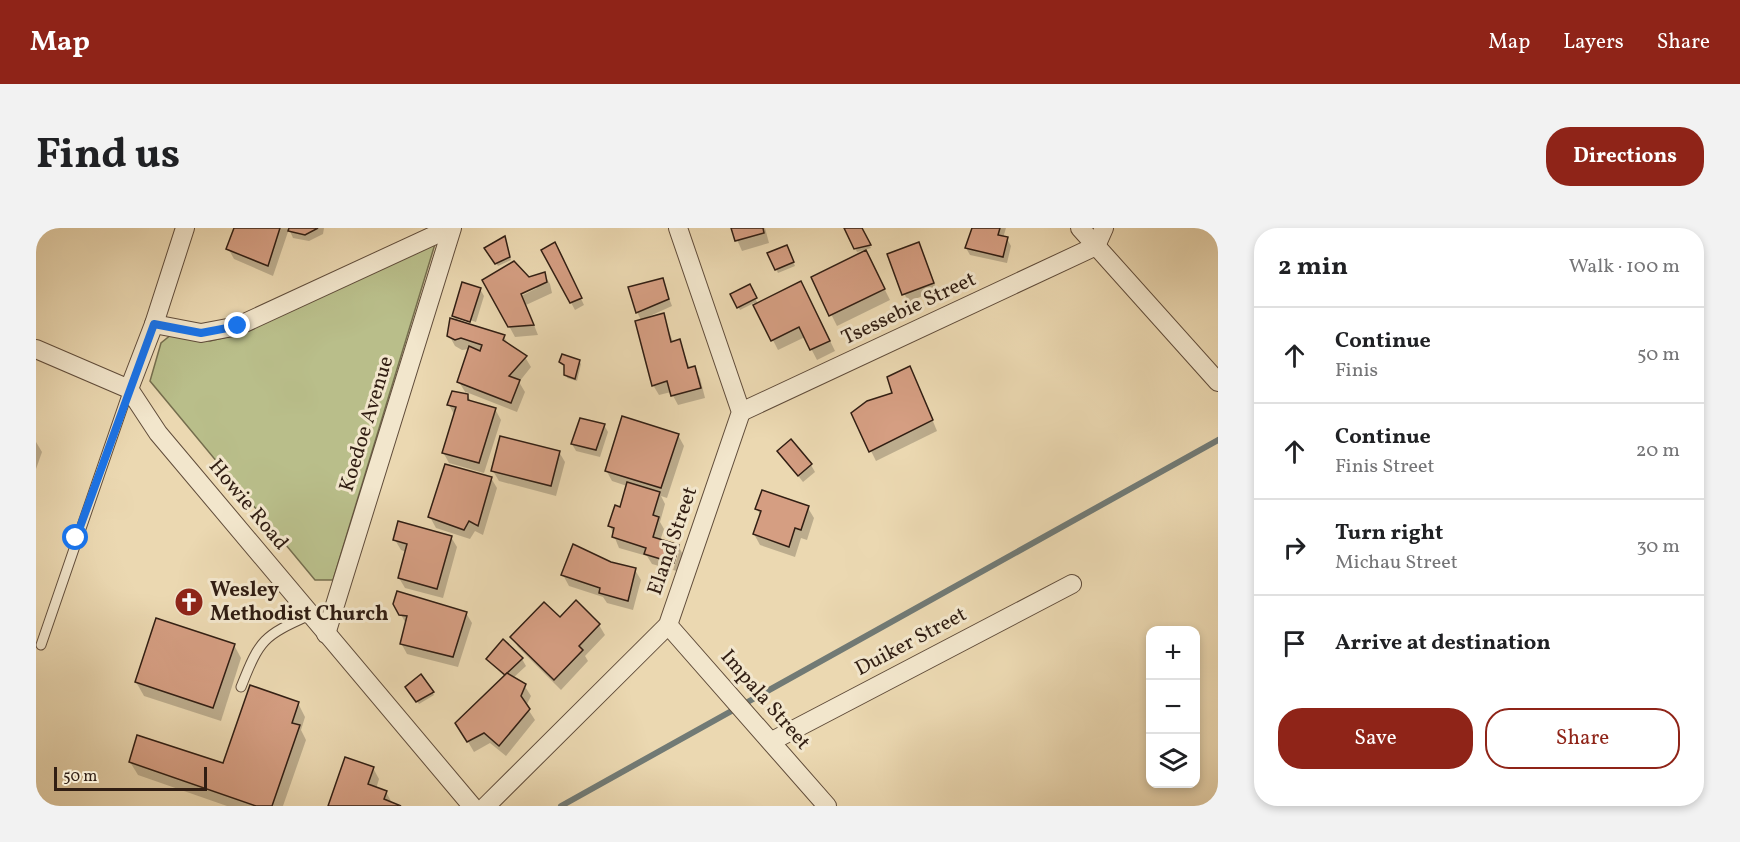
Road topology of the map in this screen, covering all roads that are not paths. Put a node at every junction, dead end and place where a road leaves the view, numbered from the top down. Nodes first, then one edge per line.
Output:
1 (185, 228) edge
2 (451, 228) edge
3 (678, 228) edge
4 (1080, 228) edge
5 (1104, 228) edge
6 (1096, 246) junction
7 (154, 324) junction
8 (36, 350) edge
9 (1218, 382) edge
10 (129, 389) junction
11 (741, 412) junction
12 (1072, 584) dead end
13 (310, 615) junction
14 (668, 625) junction
15 (326, 634) junction
16 (41, 645) dead end
17 (241, 687) dead end
18 (772, 741) junction
19 (472, 806) edge
20 (486, 806) edge
21 (827, 806) edge

1 - 7 street
2 - 7 street
2 - 15 street, Koedoe Avenue
3 - 11 street
4 - 6 street
5 - 6 street
6 - 9 street
6 - 11 street, Tsessebie Street
7 - 10 street
8 - 10 street
10 - 13 street, Howie Road
10 - 16 lane
11 - 14 street, Eland Street
12 - 18 street, Duiker Street
13 - 15 street, Howie Road
13 - 17 lane
14 - 18 street, Impala Street
14 - 20 street, Eland Street
15 - 19 street, Howie Road
18 - 21 street, Impala Street

